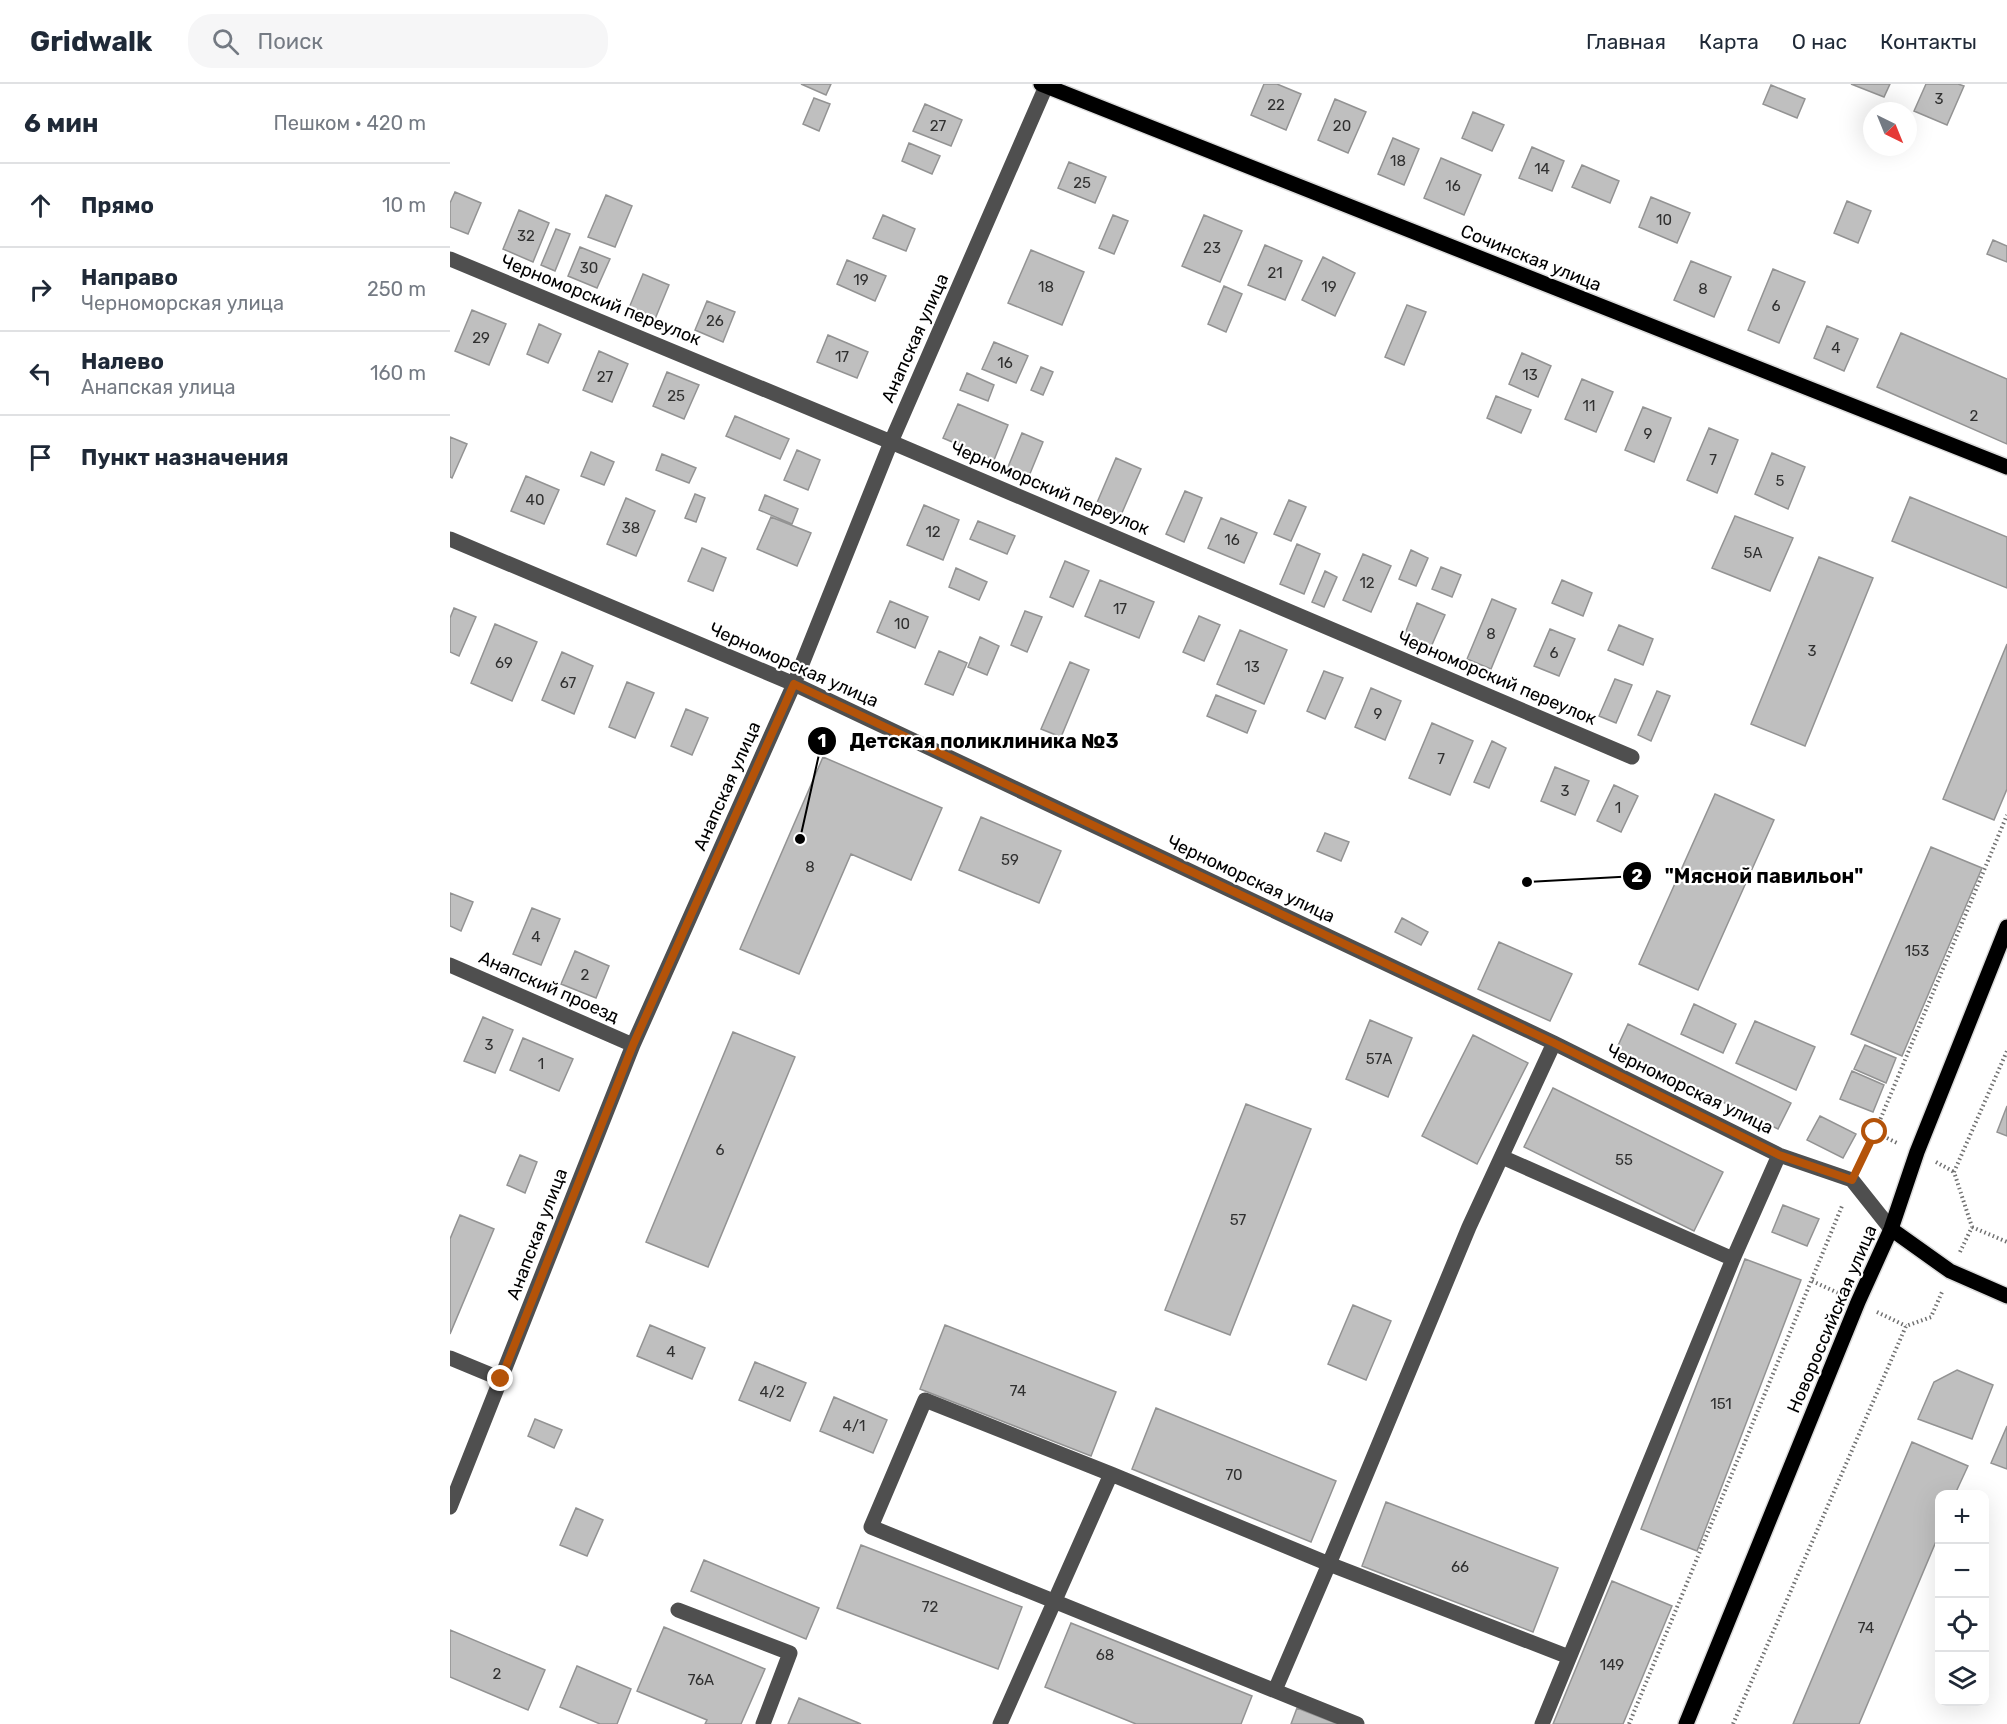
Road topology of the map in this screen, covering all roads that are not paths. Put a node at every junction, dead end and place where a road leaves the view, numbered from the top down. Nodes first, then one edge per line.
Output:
1 (1045, 85) edge
2 (450, 259) edge
3 (891, 442) junction
4 (2007, 467) edge
5 (450, 539) edge
6 (794, 684) junction
7 (1632, 756) dead end
8 (2007, 927) edge
9 (450, 965) edge
10 (1554, 1043) junction
11 (633, 1045) junction
12 (1779, 1155) junction
13 (1502, 1158) junction
14 (1891, 1229) junction
15 (1733, 1259) junction
16 (2007, 1296) edge
17 (450, 1358) edge
18 (501, 1379) junction
19 (1111, 1474) junction
20 (450, 1507) edge
21 (1329, 1564) junction
22 (1054, 1601) junction
23 (678, 1610) dead end
24 (1569, 1657) junction
25 (1275, 1690) junction
26 (763, 1724) edge
27 (1000, 1724) edge
28 (1357, 1724) edge
29 (1542, 1724) edge
30 (1686, 1724) edge

1 - 3 street, Анапская улица
1 - 4 main road, Сочинская улица
2 - 3 street, Черноморский переулок
3 - 6 street, Анапская улица
3 - 7 street, Черноморский переулок
5 - 6 street, Черноморская улица
6 - 10 street, Черноморская улица
6 - 11 street, Анапская улица
8 - 14 main road, Новороссийская улица
9 - 11 street, Анапский проезд
10 - 12 street, Черноморская улица
10 - 13 street
11 - 18 street, Анапская улица
12 - 14 street, Черноморская улица
12 - 15 street
13 - 15 street
13 - 21 street
14 - 16 main road
14 - 30 main road, Новороссийская улица
15 - 24 street
17 - 18 street
18 - 20 street, Анапская улица
19 - 21 street
19 - 22 street
19 - 22 street
21 - 24 street
21 - 25 street
22 - 25 street
22 - 27 street
23 - 26 street
24 - 29 street
25 - 28 street

